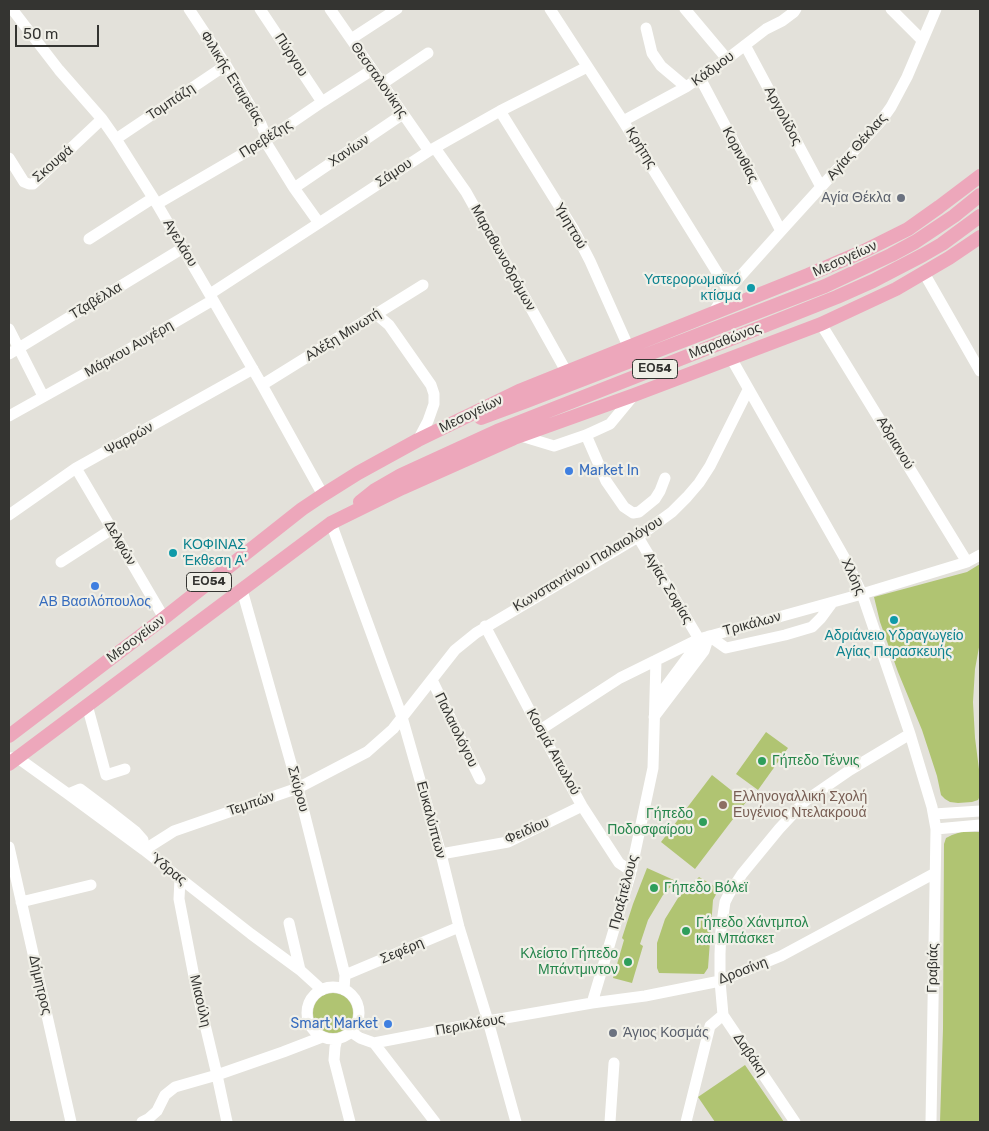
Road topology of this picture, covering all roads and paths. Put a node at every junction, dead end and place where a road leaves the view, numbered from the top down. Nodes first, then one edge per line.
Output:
1 (12, 9) edge
2 (188, 9) edge
3 (260, 9) edge
4 (330, 9) edge
5 (397, 9) edge
6 (684, 9) edge
7 (796, 9) edge
8 (891, 9) edge
9 (936, 9) edge
10 (555, 11) edge
11 (646, 28) dead end
12 (351, 39) junction
13 (922, 40) junction
14 (745, 45) junction
15 (428, 53) dead end
16 (727, 59) junction
17 (226, 64) junction
18 (587, 67) junction
19 (372, 70) junction
20 (700, 78) junction
21 (382, 84) junction
22 (686, 87) junction
23 (322, 102) junction
24 (500, 111) junction
25 (403, 114) junction
26 (102, 119) junction
27 (623, 120) junction
28 (116, 139) junction
29 (265, 142) junction
30 (432, 149) junction
31 (9, 158) edge
32 (980, 176) edge
33 (822, 187) junction
34 (294, 188) junction
35 (980, 196) edge
36 (155, 201) junction
37 (980, 216) edge
38 (319, 223) junction
39 (781, 231) junction
40 (980, 237) edge
41 (89, 239) dead end
42 (183, 248) junction
43 (924, 273) junction
44 (423, 285) dead end
45 (728, 290) junction
46 (212, 297) junction
47 (712, 313) junction
48 (376, 314) junction
49 (821, 324) junction
50 (9, 328) edge
51 (628, 346) junction
52 (19, 347) junction
53 (9, 354) edge
54 (731, 358) junction
55 (253, 369) junction
56 (566, 371) junction
57 (980, 371) edge
58 (262, 385) junction
59 (748, 390) junction
60 (634, 395) junction
61 (43, 396) junction
62 (9, 416) edge
63 (586, 435) junction
64 (520, 436) junction
65 (418, 440) junction
66 (76, 468) junction
67 (665, 478) dead end
68 (323, 495) junction
69 (9, 515) edge
70 (331, 523) junction
71 (112, 529) junction
72 (638, 537) junction
73 (980, 555) edge
74 (61, 562) dead end
75 (967, 562) junction
76 (242, 590) junction
77 (862, 594) junction
78 (832, 603) junction
79 (164, 618) junction
80 (485, 626) junction
81 (704, 638) junction
82 (656, 660) junction
83 (432, 680) junction
84 (655, 700) junction
85 (87, 705) junction
86 (402, 717) junction
87 (654, 717) junction
88 (540, 730) junction
89 (910, 734) junction
90 (9, 736) edge
91 (12, 760) edge
92 (124, 769) dead end
93 (480, 779) dead end
94 (298, 788) junction
95 (582, 806) junction
96 (980, 810) edge
97 (934, 814) junction
98 (980, 825) edge
99 (936, 828) junction
100 (9, 847) edge
101 (144, 850) junction
102 (440, 854) junction
103 (632, 869) junction
104 (935, 872) junction
105 (180, 878) junction
106 (91, 885) dead end
107 (21, 902) junction
108 (289, 923) dead end
109 (459, 927) junction
110 (300, 970) junction
111 (345, 975) junction
112 (720, 982) junction
113 (322, 990) junction
114 (344, 990) junction
115 (592, 1003) junction
116 (724, 1015) junction
117 (488, 1021) junction
118 (351, 1032) junction
119 (322, 1037) junction
120 (337, 1039) junction
121 (374, 1043) junction
122 (614, 1063) dead end
123 (217, 1075) junction
124 (71, 1122) edge
125 (142, 1122) edge
126 (227, 1122) edge
127 (350, 1122) edge
128 (435, 1122) edge
129 (516, 1122) edge
130 (610, 1122) edge
131 (686, 1122) edge
132 (795, 1122) edge
133 (931, 1122) edge

1 - 26 street, Αγελάου
2 - 17 street, Φιλικής Εταιρείας
3 - 23 street, Πύργου
4 - 12 street, Θεσσαλονίκης
5 - 12 street
6 - 16 street
7 - 14 street, Κάδμου
8 - 13 street
9 - 13 street, Αγίας Θέκλας
10 - 18 street, Κρήτης
11 - 22 street
12 - 19 street, Θεσσαλονίκης
13 - 33 street, Αγίας Θέκλας
14 - 16 street, Κάδμου
14 - 33 street, Αργολίδος
15 - 21 street
16 - 20 street, Κάδμου
17 - 28 street, Τομπάζη
17 - 29 street, Φιλικής Εταιρείας
18 - 24 street, Σάμου
18 - 27 street, Κρήτης
19 - 21 street, Θεσσαλονίκης
19 - 23 street, Πρεβέζης
20 - 22 street, Κάδμου
20 - 39 street, Κορινθίας
21 - 25 street, Θεσσαλονίκης
22 - 27 street, Κάδμου
23 - 29 street, Πρεβέζης
24 - 30 street, Σάμου
24 - 51 street, Υμηττού
25 - 30 street, Θεσσαλονίκης
25 - 34 street, Χανίων
26 - 28 street, Αγελάου
26 - 31 street, Σκουφά
27 - 45 street, Κρήτης
28 - 36 street, Αγελάου
29 - 34 street, Φιλικής Εταιρείας
29 - 36 street, Πρεβέζης
30 - 38 street, Σάμου
30 - 56 street, Μαραθωνοδρόμων
32 - 47 main road, Μεσογείων / ΕΟ54
33 - 39 street, Αγίας Θέκλας
34 - 38 street, Φιλικής Εταιρείας
35 - 65 main road, Μαραθώνος / ΕΟ54
36 - 41 street, Πρεβέζης
36 - 42 street, Αγελάου
37 - 70 main road, Μαραθώνος / ΕΟ54
38 - 46 street, Σάμου
39 - 45 street, Αγίας Θέκλας
40 - 43 main road, Μεσογείων / ΕΟ54
42 - 46 street, Αγελάου
42 - 52 street, Τζαβέλλα
43 - 49 main road, Μεσογείων / ΕΟ54
43 - 57 street
44 - 48 street, Αλέξη Μινωτή
45 - 47 street, Αγίας Θέκλας
46 - 55 street, Αγελάου
46 - 61 street, Μάρκου Αυγέρη
47 - 51 main road, Μεσογείων / ΕΟ54
48 - 58 street, Αλέξη Μινωτή
48 - 65 street
49 - 54 main road, Μεσογείων / ΕΟ54
49 - 75 street, Αδριανού
50 - 52 street
51 - 56 main road, Μεσογείων / ΕΟ54
52 - 53 street, Τζαβέλλα
52 - 61 street
54 - 59 street, Χλόης
54 - 60 main road, Μεσογείων / ΕΟ54
55 - 58 street, Αγελάου
55 - 66 street, Ψαρρών
56 - 65 main road, Μεσογείων / ΕΟ54
58 - 68 street, Αγελάου
59 - 72 street, Κωνσταντίνου Παλαιολόγου
59 - 77 street, Χλόης
60 - 63 street
60 - 64 main road, Μεσογείων / ΕΟ54
61 - 62 street, Μάρκου Αυγέρη
63 - 64 street
63 - 67 street
64 - 70 main road, Μεσογείων / ΕΟ54
65 - 68 main road, Μεσογείων / ΕΟ54
66 - 69 street, Ψαρρών
66 - 71 street, Δελφών
68 - 79 main road, Μεσογείων / ΕΟ54
70 - 76 main road, Μεσογείων / ΕΟ54
70 - 86 street, Ευκαλύπτων
71 - 74 street
71 - 79 street, Δελφών
72 - 80 street, Κωνσταντίνου Παλαιολόγου
72 - 81 street, Αγίας Σοφίας
73 - 75 street, Τρικάλων
75 - 77 street, Τρικάλων
76 - 85 main road, Μεσογείων / ΕΟ54
76 - 94 street, Σκύρου
77 - 78 street, Τρικάλων
77 - 89 street, Χλόης
78 - 81 street, Τρικάλων
78 - 81 street
79 - 90 main road, Μεσογείων / ΕΟ54
80 - 83 street, Κωνσταντίνου Παλαιολόγου
80 - 88 street, Κοσμά Αιτωλού
81 - 82 street, Τρικάλων
81 - 84 street
81 - 87 street
82 - 84 street, Πραξιτέλους
82 - 88 street, Τρικάλων
83 - 86 street, Κωνσταντίνου Παλαιολόγου
83 - 93 street, Παλαιολόγου
84 - 87 street, Πραξιτέλους
85 - 91 main road, Μεσογείων / ΕΟ54
85 - 92 street
86 - 94 street, Τεμπών
86 - 102 street, Ευκαλύπτων
87 - 103 street, Πραξιτέλους
88 - 95 street, Κοσμά Αιτωλού
89 - 97 street, Χλόης
89 - 112 street, Δαβάκη
91 - 101 street, Ύδρας
94 - 101 street, Τεμπών
94 - 111 street, Σκύρου
95 - 102 street, Φειδίου
95 - 103 street, Κοσμά Αιτωλού
96 - 97 street
97 - 99 street, Γραβιάς
98 - 99 street
99 - 104 street, Γραβιάς
100 - 107 street, Δήμητρος
101 - 105 street, Ύδρας
102 - 109 street, Ευκαλύπτων
103 - 115 street, Πραξιτέλους
104 - 112 street, Δροσίνη
104 - 133 street, Γραβιάς
105 - 110 street, Ύδρας
105 - 123 street, Μιαούλη
106 - 107 street
107 - 124 street, Δήμητρος
108 - 110 street
109 - 111 street, Σεφέρη
109 - 117 street, Ευκαλύπτων
110 - 113 street, Ύδρας
111 - 114 street, Σκύρου
112 - 115 street, Δροσίνη
112 - 116 street, Δαβάκη
113 - 114 street
113 - 119 street
114 - 118 street
115 - 117 street, Περικλέους
116 - 131 street
116 - 132 street, Δαβάκη
117 - 121 street, Περικλέους
117 - 129 street, Ευκαλύπτων
118 - 120 street
118 - 121 street
119 - 120 street
119 - 123 street
120 - 127 street
121 - 128 street
122 - 130 street
123 - 125 street
123 - 126 street, Μιαούλη

